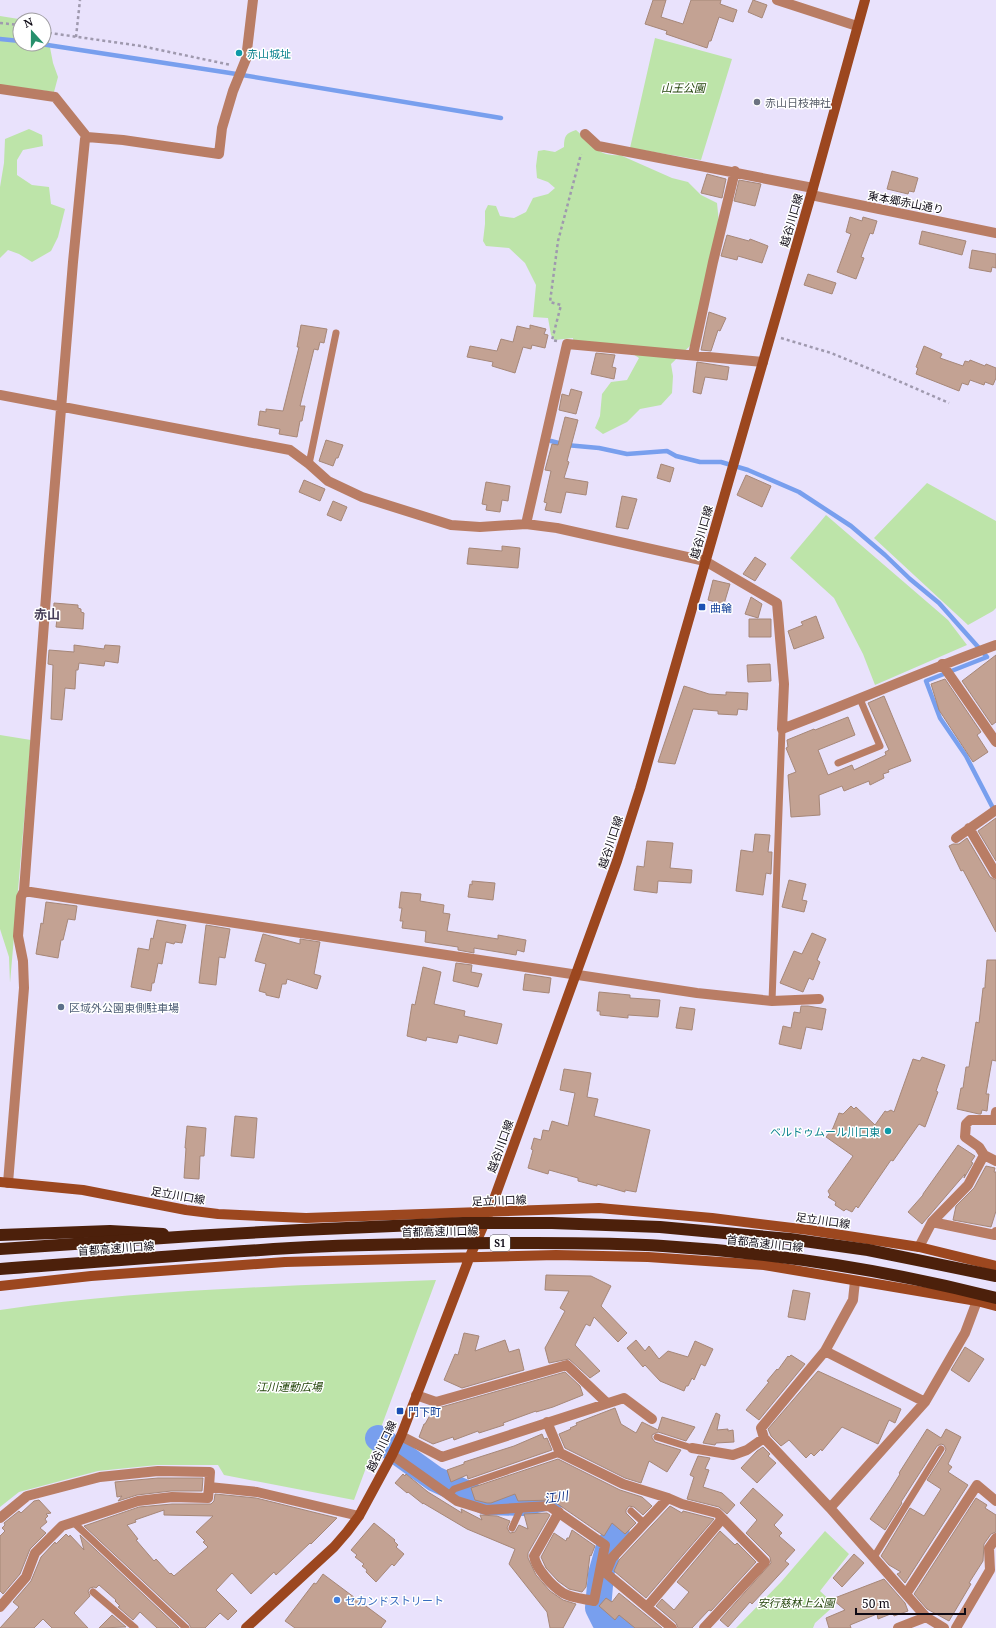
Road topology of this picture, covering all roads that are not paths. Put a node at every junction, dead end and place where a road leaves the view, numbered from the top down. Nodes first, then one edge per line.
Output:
1 (253, 0) edge
2 (777, 0) edge
3 (865, 0) edge
4 (857, 26) junction
5 (0, 89) edge
6 (585, 134) dead end
7 (87, 137) junction
8 (735, 171) junction
9 (812, 191) junction
10 (996, 232) edge
11 (336, 333) dead end
12 (693, 355) junction
13 (763, 362) junction
14 (0, 395) edge
15 (61, 407) junction
16 (310, 464) junction
17 (526, 524) junction
18 (705, 561) junction
19 (996, 646) edge
20 (942, 664) junction
21 (860, 699) junction
22 (782, 729) junction
23 (996, 742) edge
24 (838, 763) dead end
25 (996, 810) edge
26 (969, 828) junction
27 (956, 838) dead end
28 (996, 874) edge
29 (24, 891) junction
30 (577, 975) junction
31 (819, 999) dead end
32 (772, 1001) junction
33 (996, 1112) edge
34 (984, 1155) junction
35 (996, 1162) edge
36 (4, 1183) edge
37 (489, 1213) junction
38 (932, 1222) junction
39 (996, 1232) edge
40 (0, 1235) edge
41 (193, 1236) junction
42 (919, 1247) junction
43 (0, 1249) edge
44 (470, 1256) junction
45 (996, 1266) edge
46 (0, 1269) edge
47 (996, 1276) edge
48 (856, 1281) junction
49 (0, 1286) edge
50 (996, 1298) edge
51 (977, 1301) junction
52 (996, 1306) edge
53 (825, 1352) junction
54 (416, 1395) junction
55 (925, 1402) junction
56 (607, 1403) junction
57 (652, 1419) dead end
58 (547, 1422) junction
59 (401, 1436) junction
60 (657, 1437) dead end
61 (764, 1438) junction
62 (692, 1448) joint
63 (941, 1449) dead end
64 (560, 1453) junction
65 (392, 1455) junction
66 (210, 1487) junction
67 (448, 1496) junction
68 (668, 1498) junction
69 (996, 1501) edge
70 (521, 1508) junction
71 (830, 1508) junction
72 (630, 1511) dead end
73 (558, 1512) junction
74 (359, 1516) junction
75 (0, 1518) edge
76 (722, 1519) junction
77 (73, 1522) junction
78 (644, 1523) junction
79 (512, 1528) dead end
80 (996, 1538) edge
81 (874, 1557) junction
82 (603, 1571) junction
83 (93, 1592) dead end
84 (906, 1594) junction
85 (648, 1607) junction
86 (0, 1608) edge
87 (926, 1617) junction
88 (135, 1628) edge
89 (186, 1628) edge
90 (246, 1628) edge
91 (672, 1628) edge
92 (704, 1628) edge
93 (898, 1628) edge
94 (944, 1628) edge
95 (956, 1628) edge

1 - 7 street
2 - 4 street
3 - 4 main road, 越谷川口線
4 - 9 main road, 越谷川口線
5 - 7 street
6 - 8 street, 東本郷赤山通り
7 - 15 street
8 - 9 street, 東本郷赤山通り
8 - 12 street
9 - 10 street, 東本郷赤山通り
9 - 13 main road, 越谷川口線
11 - 16 lane
12 - 13 street
12 - 17 street
13 - 18 main road, 越谷川口線
14 - 15 street
15 - 16 street
15 - 29 street
16 - 17 street
17 - 18 street
18 - 22 street
18 - 30 main road, 越谷川口線
19 - 20 street
20 - 21 street
20 - 23 street
21 - 22 street
21 - 24 lane
22 - 32 lane
25 - 26 street
26 - 27 street
26 - 28 street
29 - 30 street
29 - 36 street
30 - 32 street
30 - 37 main road, 越谷川口線
31 - 32 street
33 - 34 street
34 - 35 street
34 - 38 street
36 - 37 main road, 足立川口線
37 - 42 main road, 足立川口線
37 - 44 main road, 越谷川口線
38 - 39 street
38 - 42 street
40 - 41 highway, bridge
41 - 43 highway, 首都高速川口線 / S1, bridge
41 - 47 highway, 首都高速川口線 / S1, bridge
42 - 45 main road, 足立川口線
44 - 48 main road
44 - 49 main road
44 - 54 main road, 越谷川口線
46 - 50 highway, 首都高速川口線 / S1, bridge
48 - 51 main road
48 - 53 street
51 - 52 main road
51 - 55 street
53 - 55 street
53 - 61 street
54 - 56 street
54 - 59 main road, 越谷川口線
55 - 71 street
56 - 57 street
56 - 58 street
58 - 59 street
58 - 64 street
59 - 65 main road, 越谷川口線
60 - 62 lane
61 - 62 street
61 - 71 street
63 - 81 lane
64 - 67 lane
64 - 68 street
65 - 67 street
65 - 74 main road, 越谷川口線
66 - 74 street
66 - 75 street
66 - 77 street
67 - 70 street
68 - 76 street
68 - 78 street
69 - 84 street
70 - 73 street
70 - 79 lane
71 - 81 street
72 - 78 lane
73 - 82 street
73 - 82 street
74 - 90 main road, 越谷川口線
76 - 85 street
76 - 92 street
77 - 86 street
77 - 89 lane
78 - 82 street
80 - 95 street
81 - 84 street
82 - 85 street
83 - 88 lane
84 - 87 street
85 - 91 street
87 - 93 street
87 - 94 street

